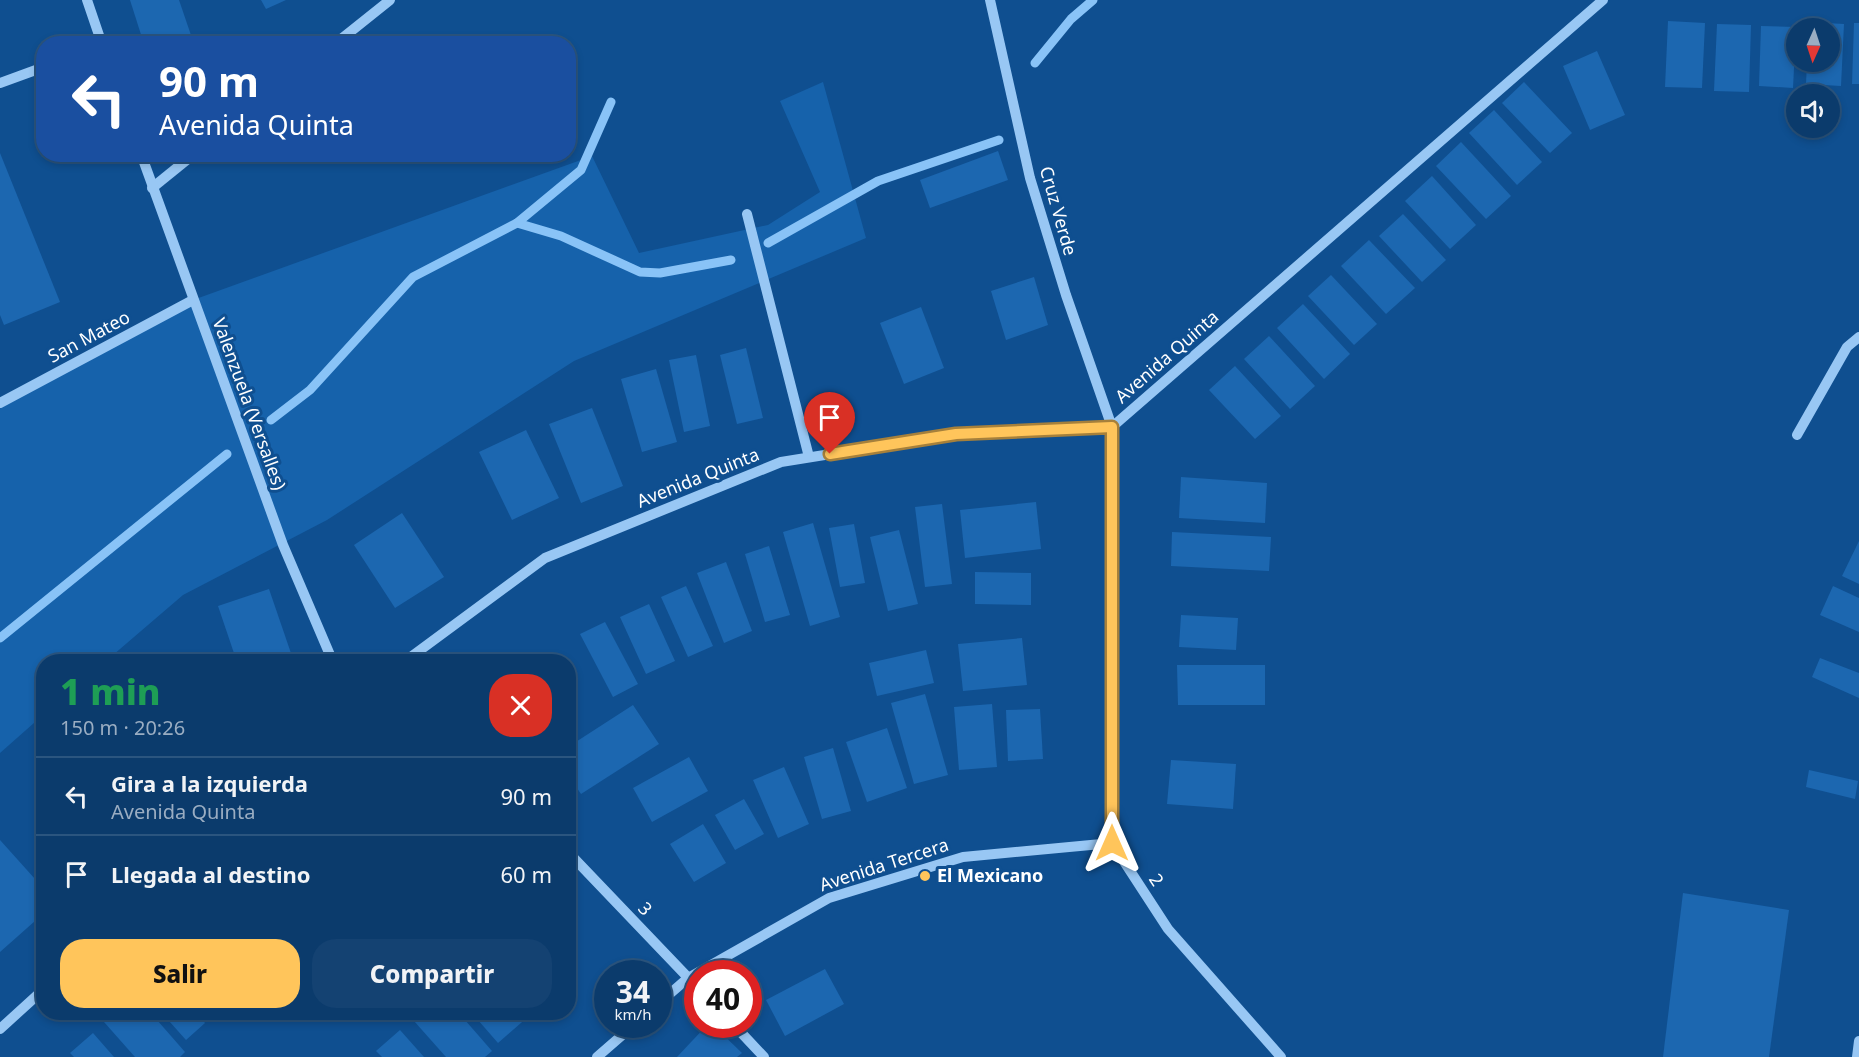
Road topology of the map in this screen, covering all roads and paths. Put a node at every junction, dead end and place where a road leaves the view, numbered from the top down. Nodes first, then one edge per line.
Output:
1 (87, 0) edge
2 (390, 0) edge
3 (990, 0) edge
4 (1603, 0) edge
5 (99, 36) edge
6 (345, 36) edge
7 (36, 70) edge
8 (0, 83) edge
9 (144, 162) edge
10 (184, 162) edge
11 (152, 188) junction
12 (747, 214) dead end
13 (193, 300) junction
14 (1859, 337) edge
15 (0, 403) edge
16 (1112, 427) junction
17 (1797, 435) dead end
18 (809, 457) junction
19 (330, 654) edge
20 (415, 654) edge
21 (1112, 843) junction
22 (576, 860) edge
23 (720, 960) edge
24 (684, 974) edge
25 (684, 981) edge
26 (672, 992) edge
27 (36, 996) edge
28 (0, 1029) edge
29 (619, 1038) edge
30 (746, 1038) edge
31 (1859, 1041) edge
32 (597, 1057) edge
33 (764, 1057) edge
34 (1281, 1057) edge
35 (1857, 1057) edge

1 - 5 street
2 - 6 street
3 - 16 street, Cruz Verde
4 - 16 street, Avenida Quinta
7 - 8 street
9 - 11 street, Valenzuela (Versalles)
10 - 11 street
11 - 13 street, Valenzuela (Versalles)
12 - 18 street
13 - 15 street, San Mateo
13 - 19 street, Valenzuela (Versalles)
14 - 17 street
16 - 18 street, Avenida Quinta
16 - 21 street
18 - 20 street, Avenida Quinta
21 - 23 street, Avenida Tercera
21 - 34 street, 2
22 - 24 street, 3
25 - 26 street, Avenida Tercera
27 - 28 street
29 - 32 street
30 - 33 street
31 - 35 street

